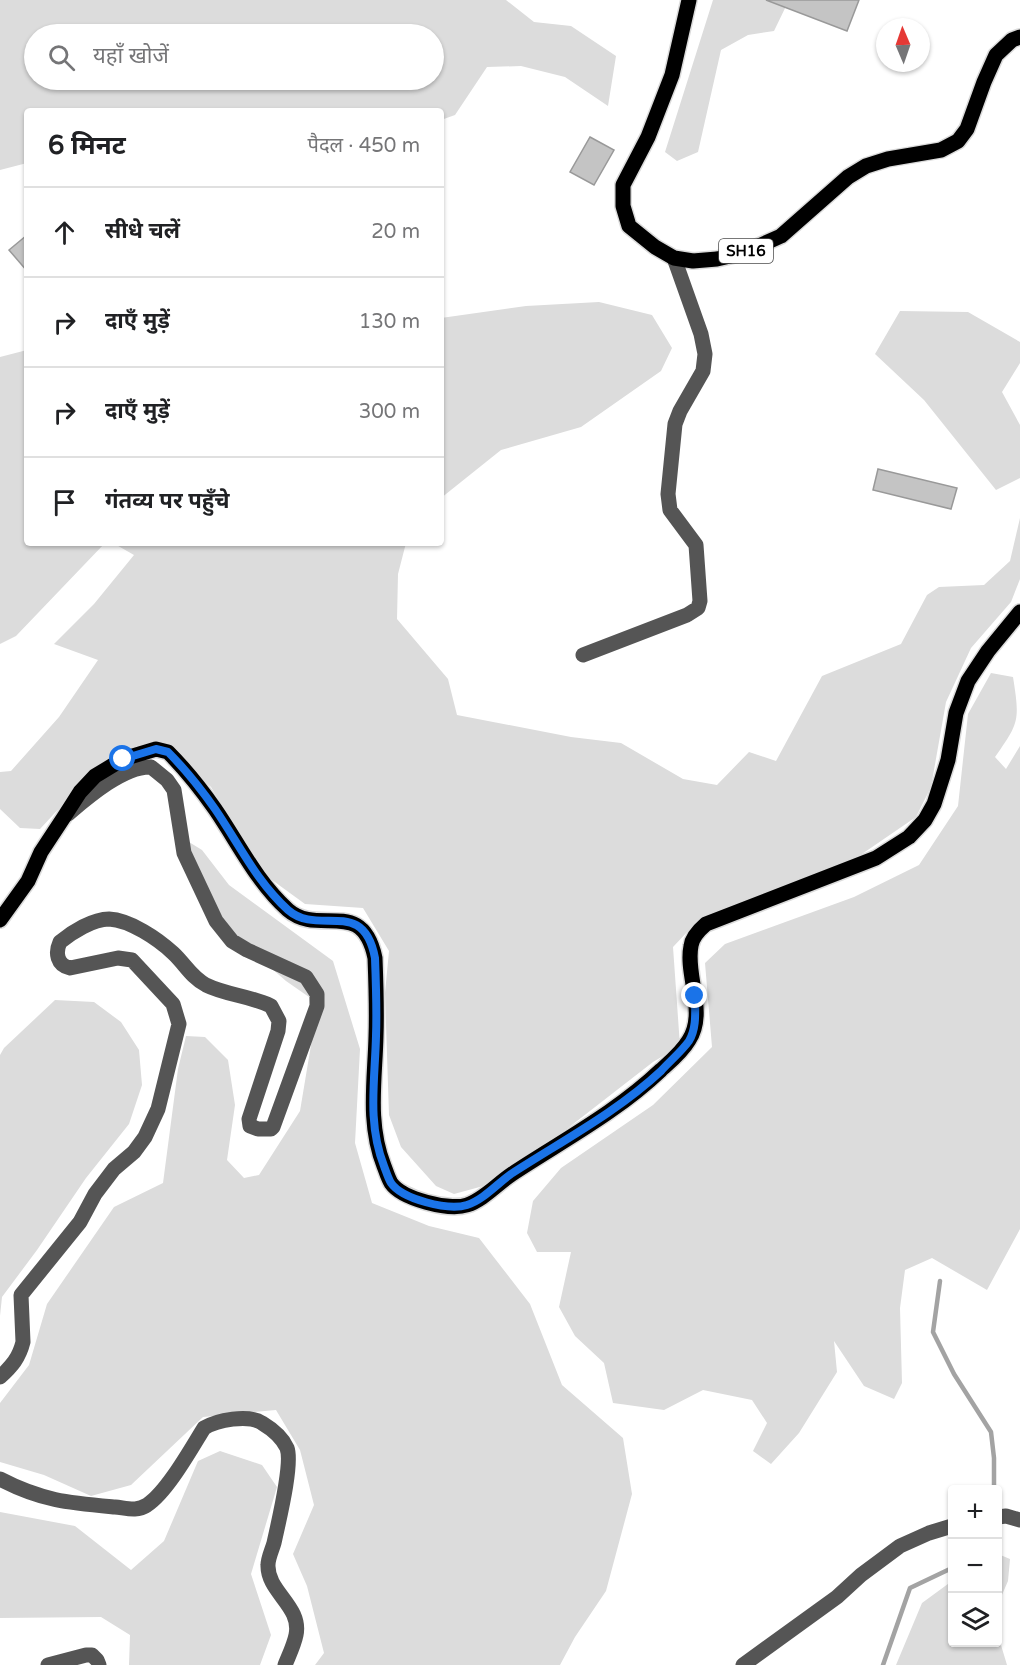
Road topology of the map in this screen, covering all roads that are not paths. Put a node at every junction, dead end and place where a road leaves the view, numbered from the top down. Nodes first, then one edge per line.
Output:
1 (689, 0) edge
2 (1020, 37) edge
3 (674, 258) junction
4 (1020, 612) edge
5 (583, 655) dead end
6 (64, 817) junction
7 (0, 920) edge
8 (0, 1377) edge
9 (0, 1479) edge
10 (948, 1527) edge
11 (48, 1665) edge
12 (99, 1665) edge
13 (285, 1665) edge
14 (742, 1665) edge

1 - 3 main road, SH16
2 - 3 main road, SH16
3 - 5 street
4 - 6 main road
6 - 7 main road
6 - 8 street
9 - 13 street
10 - 14 street
11 - 12 street

